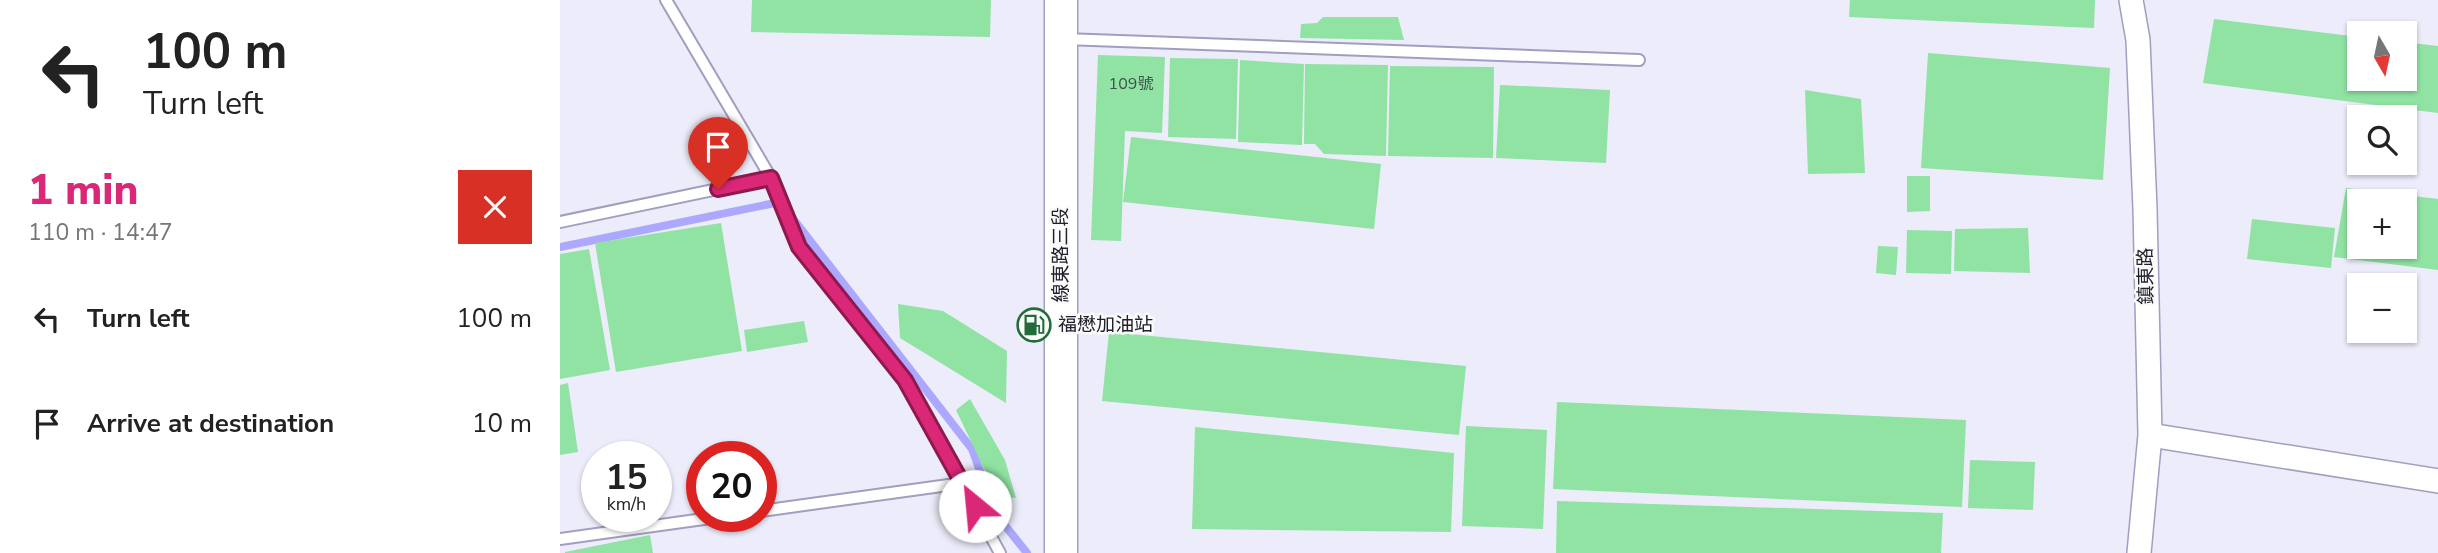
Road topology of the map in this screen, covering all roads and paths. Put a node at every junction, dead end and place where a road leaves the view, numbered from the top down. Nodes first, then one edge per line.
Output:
1 (666, 0) edge
2 (1061, 0) edge
3 (2131, 0) edge
4 (1061, 38) junction
5 (1639, 60) dead end
6 (771, 178) junction
7 (560, 222) edge
8 (2150, 435) junction
9 (2438, 481) edge
10 (963, 483) junction
11 (777, 509) edge
12 (686, 521) edge
13 (560, 539) edge
14 (1000, 553) edge
15 (1061, 553) edge
16 (2139, 553) edge

1 - 6 lane
2 - 4 main road, 線東路三段
3 - 8 street, 鎮東路
4 - 5 lane
4 - 15 main road, 線東路三段
6 - 7 lane
6 - 10 lane
8 - 9 street
8 - 16 street, 鎮東路
10 - 11 lane
10 - 14 lane
12 - 13 lane

